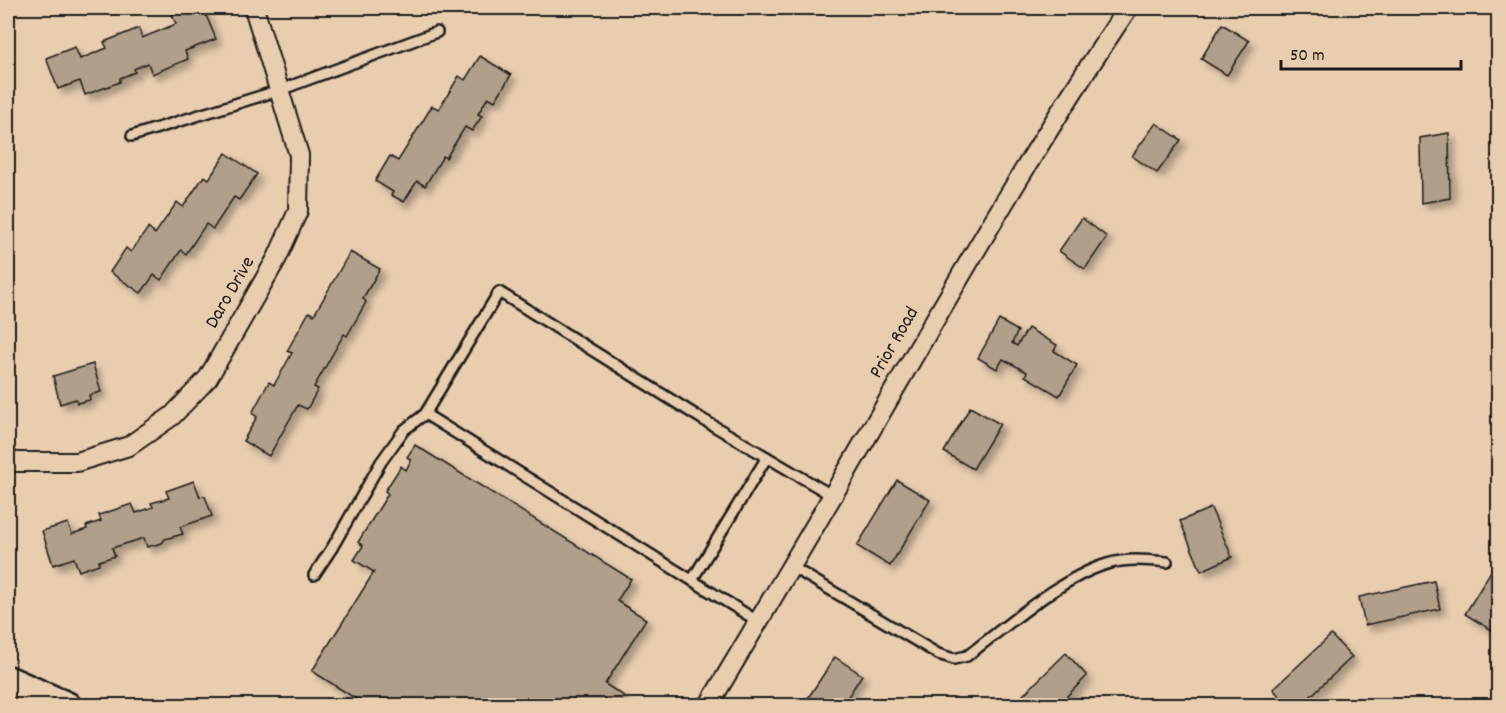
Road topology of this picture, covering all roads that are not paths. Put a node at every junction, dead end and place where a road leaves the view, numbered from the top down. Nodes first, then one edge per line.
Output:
1 (254, 8) edge
2 (1128, 8) edge
3 (437, 32) dead end
4 (280, 90) junction
5 (132, 136) dead end
6 (425, 414) junction
7 (767, 457) junction
8 (8, 459) edge
9 (832, 496) junction
10 (1167, 562) dead end
11 (792, 567) junction
12 (314, 576) dead end
13 (692, 580) junction
14 (759, 622) junction
15 (8, 680) edge
16 (67, 705) edge
17 (708, 705) edge

1 - 4 street, Daro Drive
2 - 9 street, Prior Road
3 - 4 lane
4 - 5 lane
4 - 8 street, Daro Drive
6 - 7 lane
6 - 12 lane
6 - 13 lane
7 - 9 lane
7 - 13 lane
9 - 11 street, Prior Road
10 - 11 lane
11 - 14 street, Prior Road
13 - 14 lane
14 - 17 street, Prior Road
15 - 16 main road

